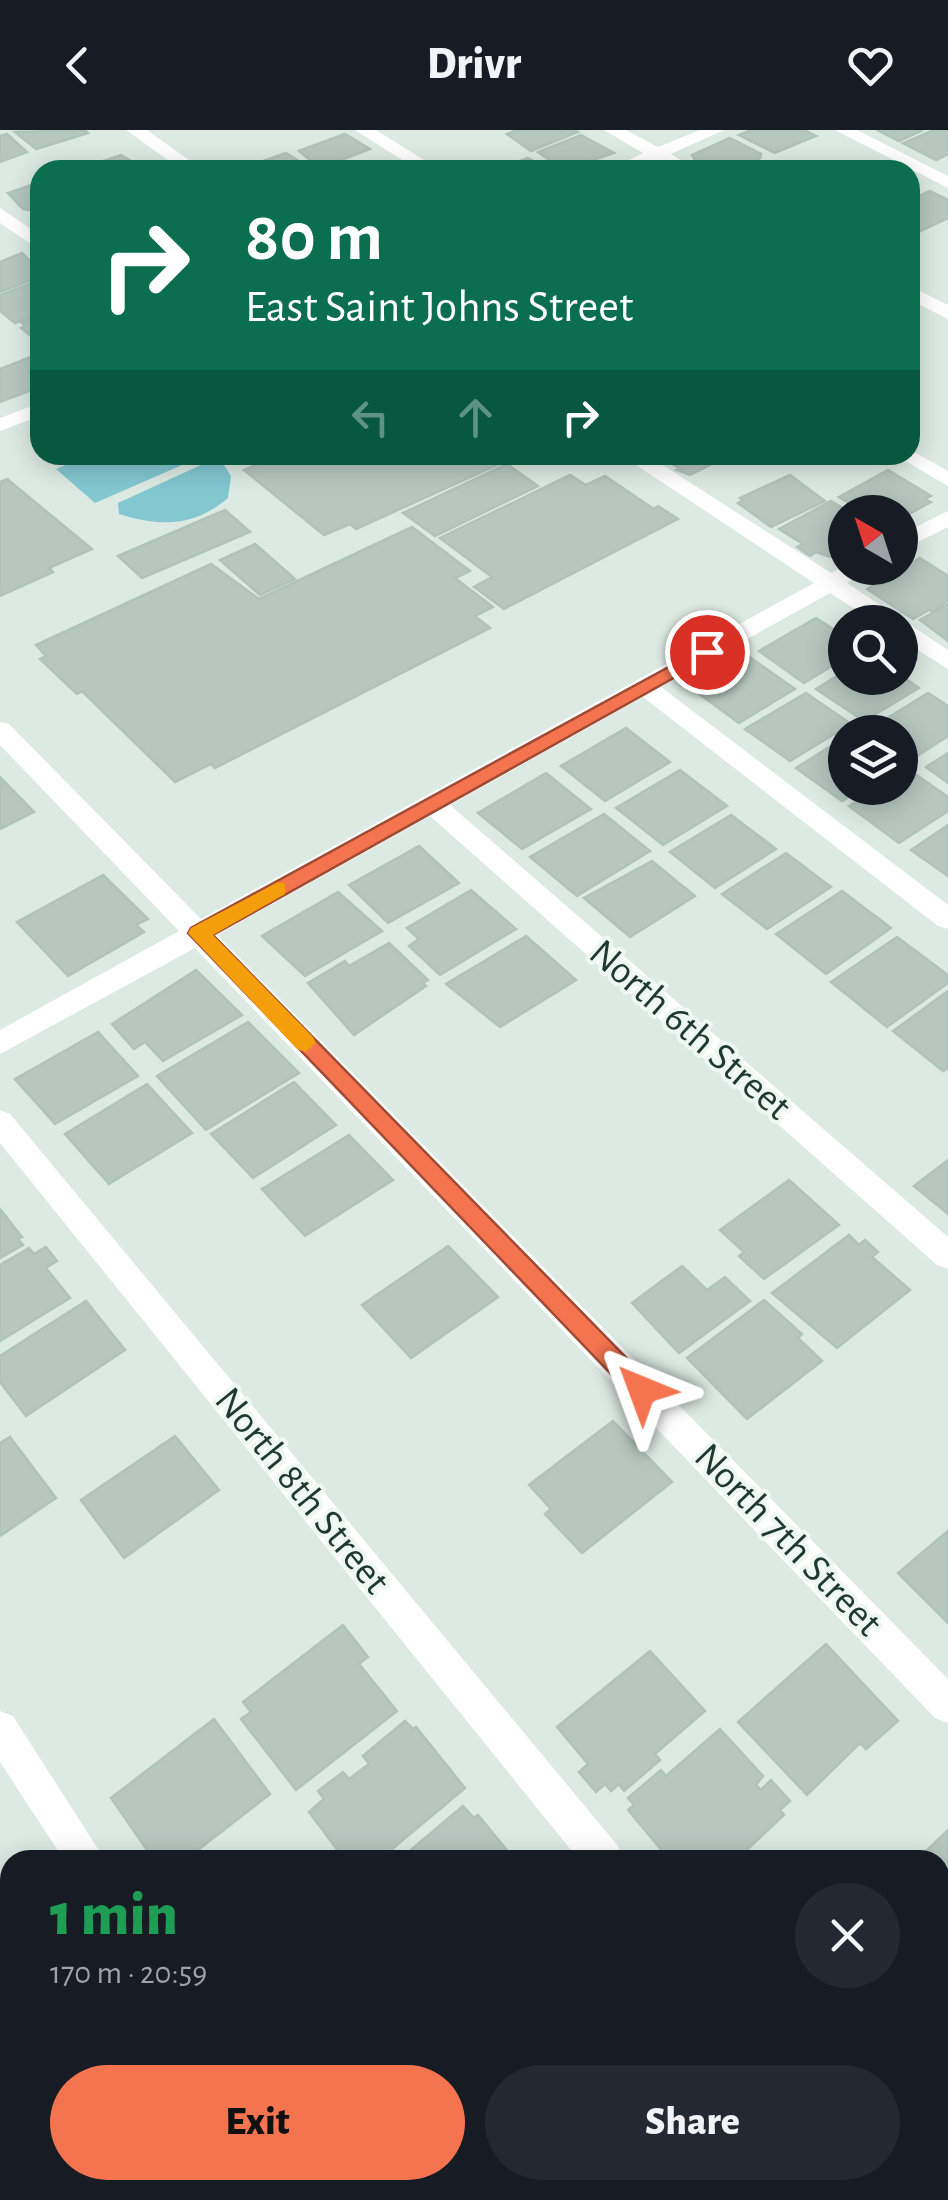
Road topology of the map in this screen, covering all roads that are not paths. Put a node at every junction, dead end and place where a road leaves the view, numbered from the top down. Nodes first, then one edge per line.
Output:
1 (135, 130) edge
2 (364, 130) edge
3 (613, 130) edge
4 (715, 130) edge
5 (844, 130) edge
6 (658, 154) junction
7 (179, 160) edge
8 (414, 160) edge
9 (643, 160) edge
10 (669, 160) edge
11 (904, 160) edge
12 (920, 168) edge
13 (948, 182) edge
14 (0, 214) edge
15 (30, 236) edge
16 (920, 298) edge
17 (948, 313) edge
18 (30, 413) edge
19 (0, 426) edge
20 (920, 463) edge
21 (648, 465) edge
22 (948, 480) edge
23 (948, 518) edge
24 (918, 534) edge
25 (828, 579) edge
26 (828, 584) edge
27 (836, 585) edge
28 (866, 605) edge
29 (918, 640) edge
30 (948, 661) edge
31 (644, 686) junction
32 (0, 730) edge
33 (432, 804) junction
34 (948, 919) edge
35 (198, 933) junction
36 (0, 1043) edge
37 (0, 1122) edge
38 (948, 1256) edge
39 (948, 1705) edge
40 (0, 1729) edge
41 (79, 1850) edge
42 (596, 1850) edge

1 - 7 lane
2 - 8 lane
3 - 6 lane
4 - 6 lane
5 - 11 lane
6 - 9 lane
6 - 10 lane
12 - 13 lane
14 - 15 lane
16 - 17 lane
18 - 19 lane
20 - 22 lane
21 - 25 lane
23 - 24 lane
26 - 31 lane
27 - 28 lane
29 - 30 lane
31 - 33 lane
31 - 34 lane
32 - 35 lane, North 7th Street
33 - 35 lane
33 - 38 lane, North 6th Street
35 - 36 lane
35 - 39 lane, North 7th Street
37 - 42 lane, North 8th Street
40 - 41 lane

